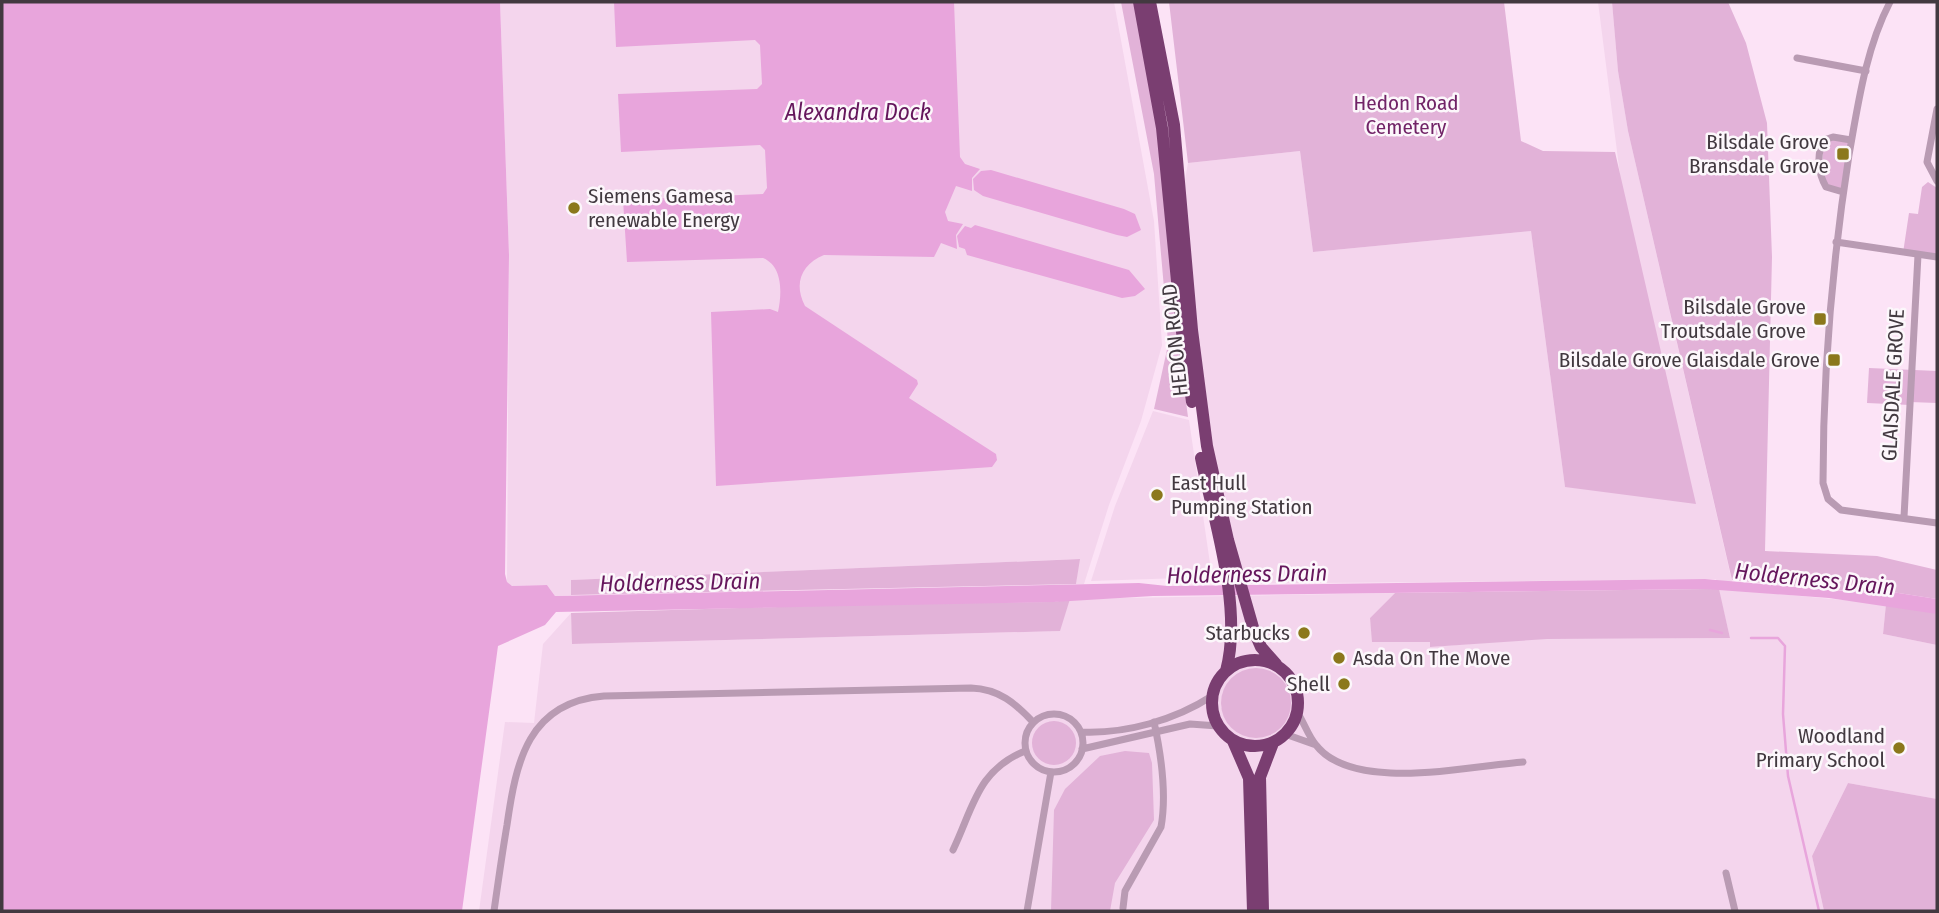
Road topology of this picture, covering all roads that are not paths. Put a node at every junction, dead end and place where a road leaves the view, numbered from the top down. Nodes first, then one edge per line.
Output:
1 (1139, 2) edge
2 (1150, 2) edge
3 (1890, 2) edge
4 (1797, 58) dead end
5 (1866, 71) junction
6 (1937, 109) edge
7 (1852, 140) junction
8 (1937, 181) edge
9 (1843, 192) junction
10 (1836, 242) junction
11 (1918, 255) junction
12 (1937, 257) edge
13 (1904, 517) junction
14 (1937, 523) edge
15 (1276, 664) junction
16 (1226, 671) junction
17 (1212, 696) junction
18 (1297, 712) junction
19 (1033, 722) junction
20 (1154, 722) junction
21 (1218, 726) junction
22 (1156, 731) junction
23 (1081, 732) junction
24 (1285, 734) junction
25 (1233, 741) junction
26 (1273, 743) junction
27 (1316, 745) junction
28 (1082, 749) junction
29 (1025, 751) junction
30 (1523, 762) dead end
31 (1051, 772) junction
32 (953, 850) dead end
33 (1726, 873) dead end
34 (1123, 908) dead end
35 (494, 911) edge
36 (1027, 911) edge
37 (1253, 911) edge
38 (1263, 911) edge
39 (1735, 911) edge

1 - 16 highway, HEDON ROAD
2 - 15 highway, HEDON ROAD
3 - 5 street
4 - 5 street
5 - 7 street
6 - 8 street
7 - 9 street
7 - 9 street
9 - 10 street
10 - 11 street
10 - 13 street
11 - 12 street
11 - 13 street, GLAISDALE GROVE
13 - 14 street
15 - 16 highway
15 - 18 highway
16 - 17 highway
17 - 20 street
17 - 21 highway
18 - 24 highway
18 - 27 street
19 - 23 street
19 - 29 street
19 - 35 street
20 - 22 street
20 - 23 street
21 - 22 street
21 - 25 highway
22 - 28 street
22 - 34 street
23 - 28 street
24 - 26 highway
24 - 27 street
25 - 26 highway
25 - 37 highway
26 - 38 highway
27 - 30 street
28 - 31 street
29 - 31 street
29 - 32 street
31 - 36 street
33 - 39 street

